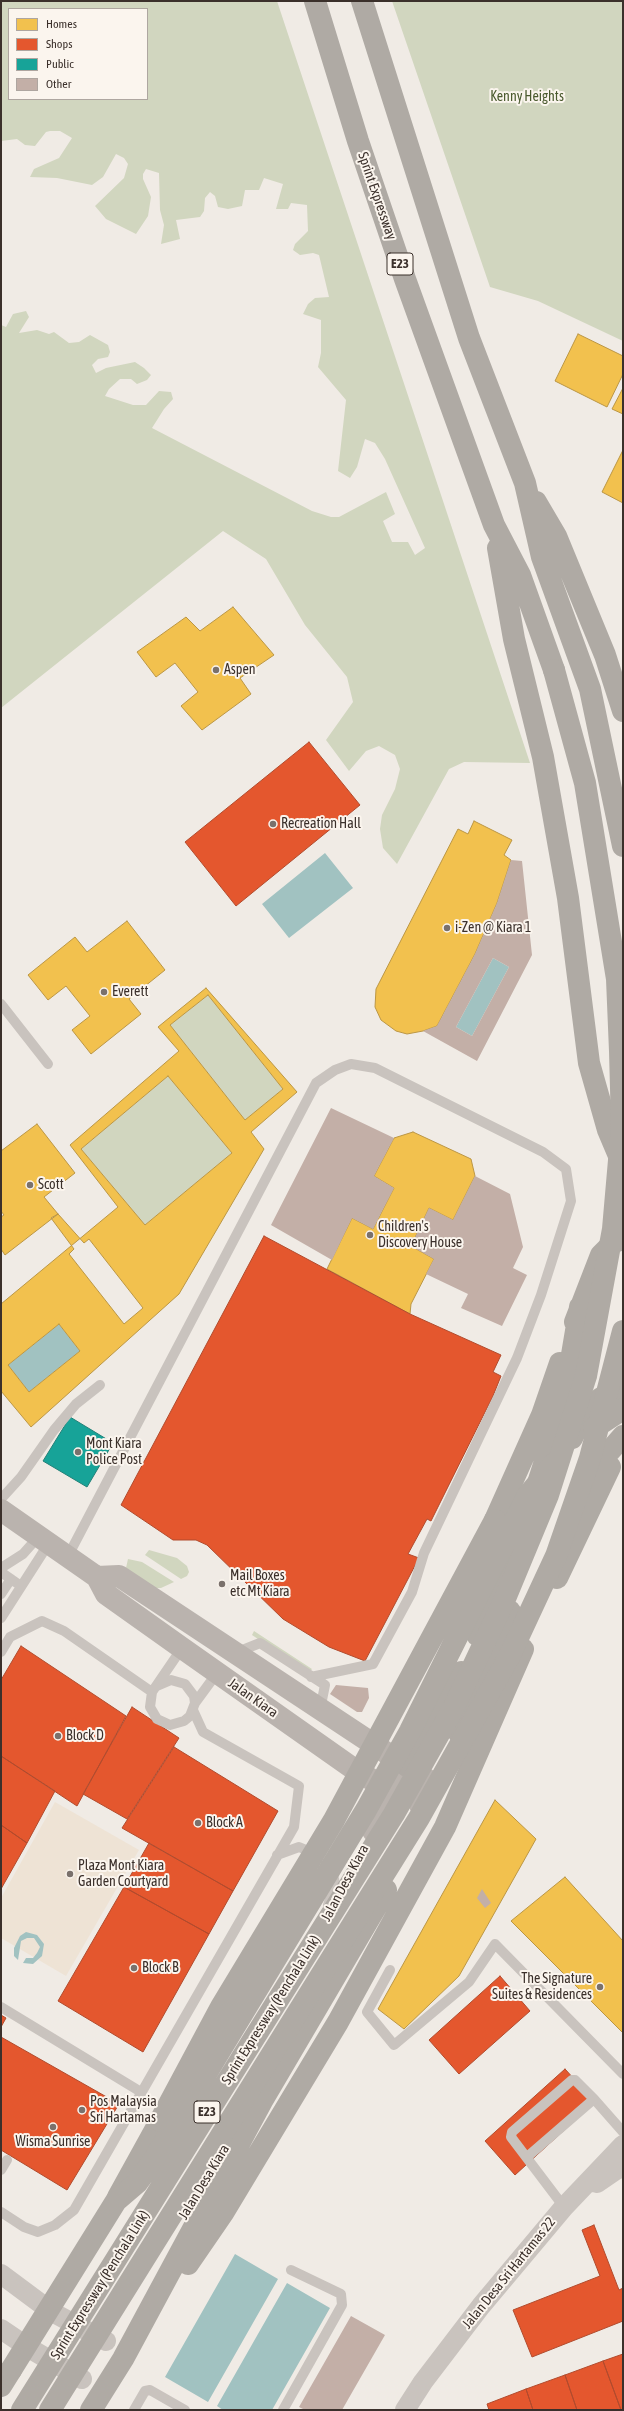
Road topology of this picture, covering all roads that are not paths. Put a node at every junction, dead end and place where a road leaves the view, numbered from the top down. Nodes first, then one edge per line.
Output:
1 (315, 1) edge
2 (362, 1) edge
3 (525, 483) junction
4 (494, 525) junction
5 (623, 711) edge
6 (623, 846) edge
7 (1, 1004) edge
8 (48, 1064) dead end
9 (623, 1166) edge
10 (623, 1239) edge
11 (580, 1307) junction
12 (623, 1331) edge
13 (100, 1385) dead end
14 (623, 1387) edge
15 (623, 1409) edge
16 (623, 1436) edge
17 (623, 1448) edge
18 (1, 1499) edge
19 (1, 1510) edge
20 (44, 1539) junction
21 (68, 1556) junction
22 (1, 1568) edge
23 (1, 1572) edge
24 (97, 1576) junction
25 (11, 1579) junction
26 (21, 1586) junction
27 (1, 1594) edge
28 (1, 1618) edge
29 (182, 1648) junction
30 (1, 1652) edge
31 (235, 1653) junction
32 (217, 1673) junction
33 (311, 1677) junction
34 (154, 1689) junction
35 (194, 1707) junction
36 (320, 1710) junction
37 (407, 1766) junction
38 (432, 1783) junction
39 (393, 1803) junction
40 (419, 1808) junction
41 (277, 1855) junction
42 (322, 1926) junction
43 (390, 1970) dead end
44 (1, 2007) edge
45 (623, 2074) edge
46 (141, 2092) junction
47 (594, 2099) junction
48 (623, 2132) edge
49 (623, 2144) edge
50 (527, 2157) junction
51 (7, 2160) dead end
52 (623, 2167) edge
53 (1, 2170) edge
54 (116, 2201) junction
55 (564, 2207) junction
56 (1, 2212) edge
57 (291, 2270) dead end
58 (1, 2274) edge
59 (1, 2329) edge
60 (84, 2329) junction
61 (106, 2341) junction
62 (123, 2359) junction
63 (59, 2366) junction
64 (82, 2379) junction
65 (1, 2386) edge
66 (22, 2410) edge
67 (31, 2410) edge
68 (50, 2410) edge
69 (62, 2410) edge
70 (90, 2410) edge
71 (134, 2410) edge
72 (185, 2410) edge
73 (283, 2410) edge
74 (405, 2410) edge

1 - 4 highway, Sprint Expressway / E23
2 - 3 highway
3 - 5 highway
3 - 6 highway
4 - 9 highway, bridge
4 - 39 highway, Sprint Expressway (Penchala Link), bridge
7 - 8 lane
10 - 11 highway
11 - 37 highway
11 - 54 highway, bridge
12 - 68 highway, bridge
13 - 18 lane
14 - 38 highway
15 - 54 highway, bridge
16 - 62 highway, bridge
17 - 62 highway
19 - 20 main road, Jalan Kiara
20 - 21 main road, Jalan Kiara
20 - 22 lane
20 - 26 lane
21 - 24 main road, Jalan Kiara
21 - 33 lane
23 - 25 lane
24 - 29 main road, Jalan Kiara
24 - 31 main road, Jalan Kiara
25 - 26 lane
25 - 27 lane
26 - 28 lane
29 - 32 main road, Jalan Kiara
29 - 34 lane
30 - 34 lane
31 - 33 lane
31 - 36 main road, Jalan Kiara
32 - 35 lane
32 - 39 main road, Jalan Kiara
33 - 36 lane
34 - 35 lane
34 - 35 lane
35 - 41 lane
36 - 37 main road, Jalan Kiara
37 - 38 main road, Jalan Kiara
37 - 39 main road, Jalan Desa Kiara
38 - 40 main road, Jalan Desa Kiara
39 - 40 main road, Jalan Kiara
39 - 42 main road, Jalan Desa Kiara
39 - 66 highway, Sprint Expressway (Penchala Link) / E23, bridge
40 - 61 main road, Jalan Desa Kiara
41 - 42 lane
41 - 46 lane
42 - 60 main road, Jalan Desa Kiara
43 - 45 lane
44 - 46 lane
46 - 56 lane
47 - 48 lane
47 - 50 lane
47 - 50 lane
49 - 55 street, Jalan Desa Sri Hartamas 22
50 - 55 lane
51 - 53 lane
52 - 55 street
54 - 65 highway, bridge
55 - 74 street, Jalan Desa Sri Hartamas 22
57 - 73 lane
58 - 60 street
59 - 63 street
60 - 61 street
60 - 63 main road, Jalan Desa Kiara
61 - 64 main road, Jalan Desa Kiara
62 - 70 highway
63 - 64 street
63 - 67 main road, Jalan Desa Kiara
64 - 69 main road, Jalan Desa Kiara
71 - 72 lane

